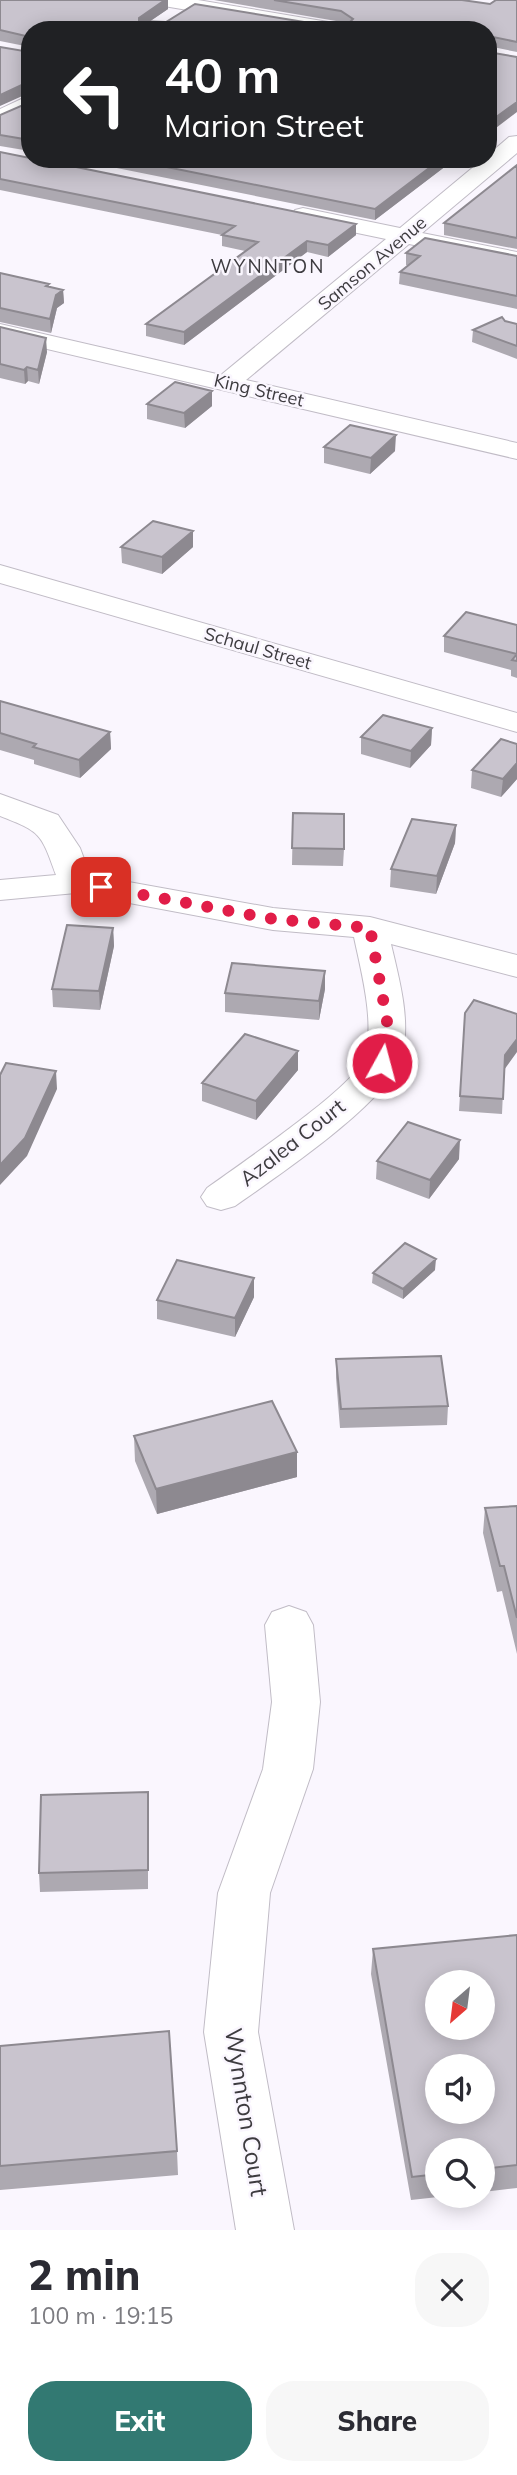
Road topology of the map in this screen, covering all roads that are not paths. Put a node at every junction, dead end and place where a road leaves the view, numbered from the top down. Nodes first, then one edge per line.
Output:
1 (168, 9) edge
2 (287, 21) edge
3 (21, 106) edge
4 (0, 118) edge
5 (497, 141) edge
6 (516, 144) edge
7 (497, 160) edge
8 (487, 168) edge
9 (283, 211) edge
10 (405, 236) junction
11 (517, 259) edge
12 (0, 331) edge
13 (227, 383) junction
14 (517, 452) edge
15 (0, 574) edge
16 (517, 723) edge
17 (0, 804) edge
18 (76, 883) junction
19 (0, 890) edge
20 (370, 928) junction
21 (517, 966) edge
22 (221, 1197) dead end
23 (289, 1625) dead end
24 (265, 2230) edge

1 - 2 street
3 - 4 street
5 - 6 street
6 - 7 street, Samson Avenue
8 - 10 street, Samson Avenue
9 - 10 street
10 - 11 street
10 - 13 street, Samson Avenue
12 - 13 street, King Street
13 - 14 street, King Street
15 - 16 street, Schaul Street
17 - 18 street
18 - 19 street
18 - 20 street
20 - 21 street
20 - 22 street, Azalea Court
23 - 24 street, Wynnton Court

